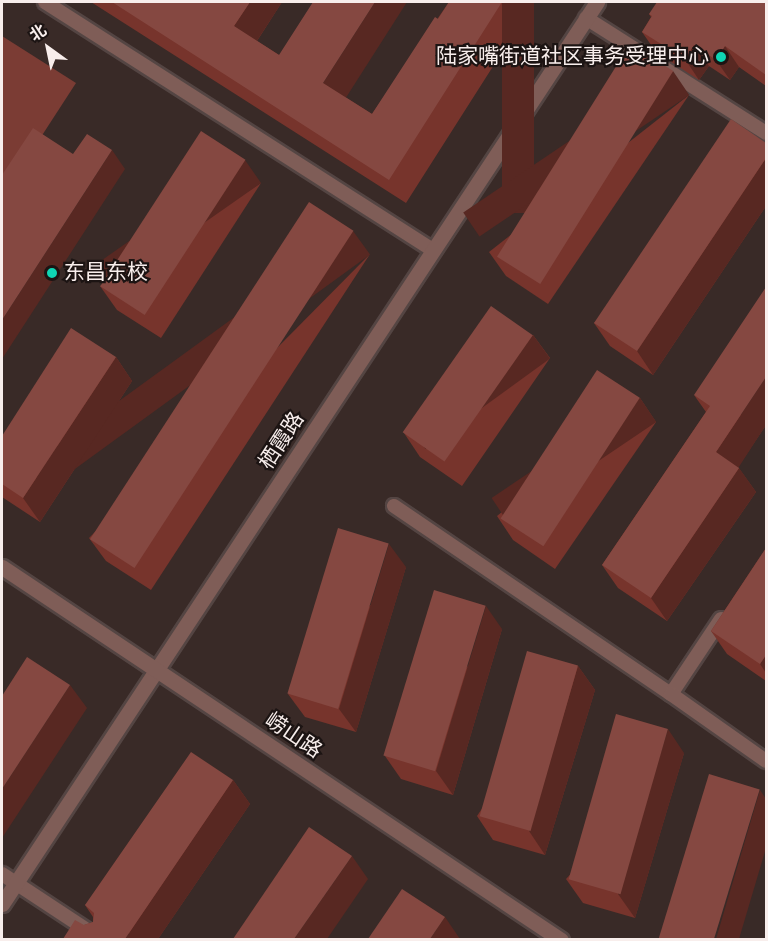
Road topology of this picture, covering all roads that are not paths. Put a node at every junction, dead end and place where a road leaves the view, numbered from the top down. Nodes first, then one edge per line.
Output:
1 (45, 2) edge
2 (597, 2) edge
3 (586, 18) junction
4 (766, 133) edge
5 (433, 250) junction
6 (394, 506) dead end
7 (2, 567) edge
8 (729, 607) edge
9 (156, 670) junction
10 (672, 694) junction
11 (766, 761) edge
12 (2, 874) edge
13 (16, 883) junction
14 (2, 904) edge
15 (102, 939) edge
16 (561, 939) edge

1 - 5 lane
2 - 3 street, 栖霞路
3 - 4 lane
3 - 5 street, 栖霞路
5 - 9 street, 栖霞路
6 - 10 lane
7 - 9 street, 崂山路
8 - 10 lane
9 - 13 street, 栖霞路
9 - 16 street, 崂山路
10 - 11 lane
12 - 13 lane
13 - 14 street, 栖霞路
13 - 15 lane

